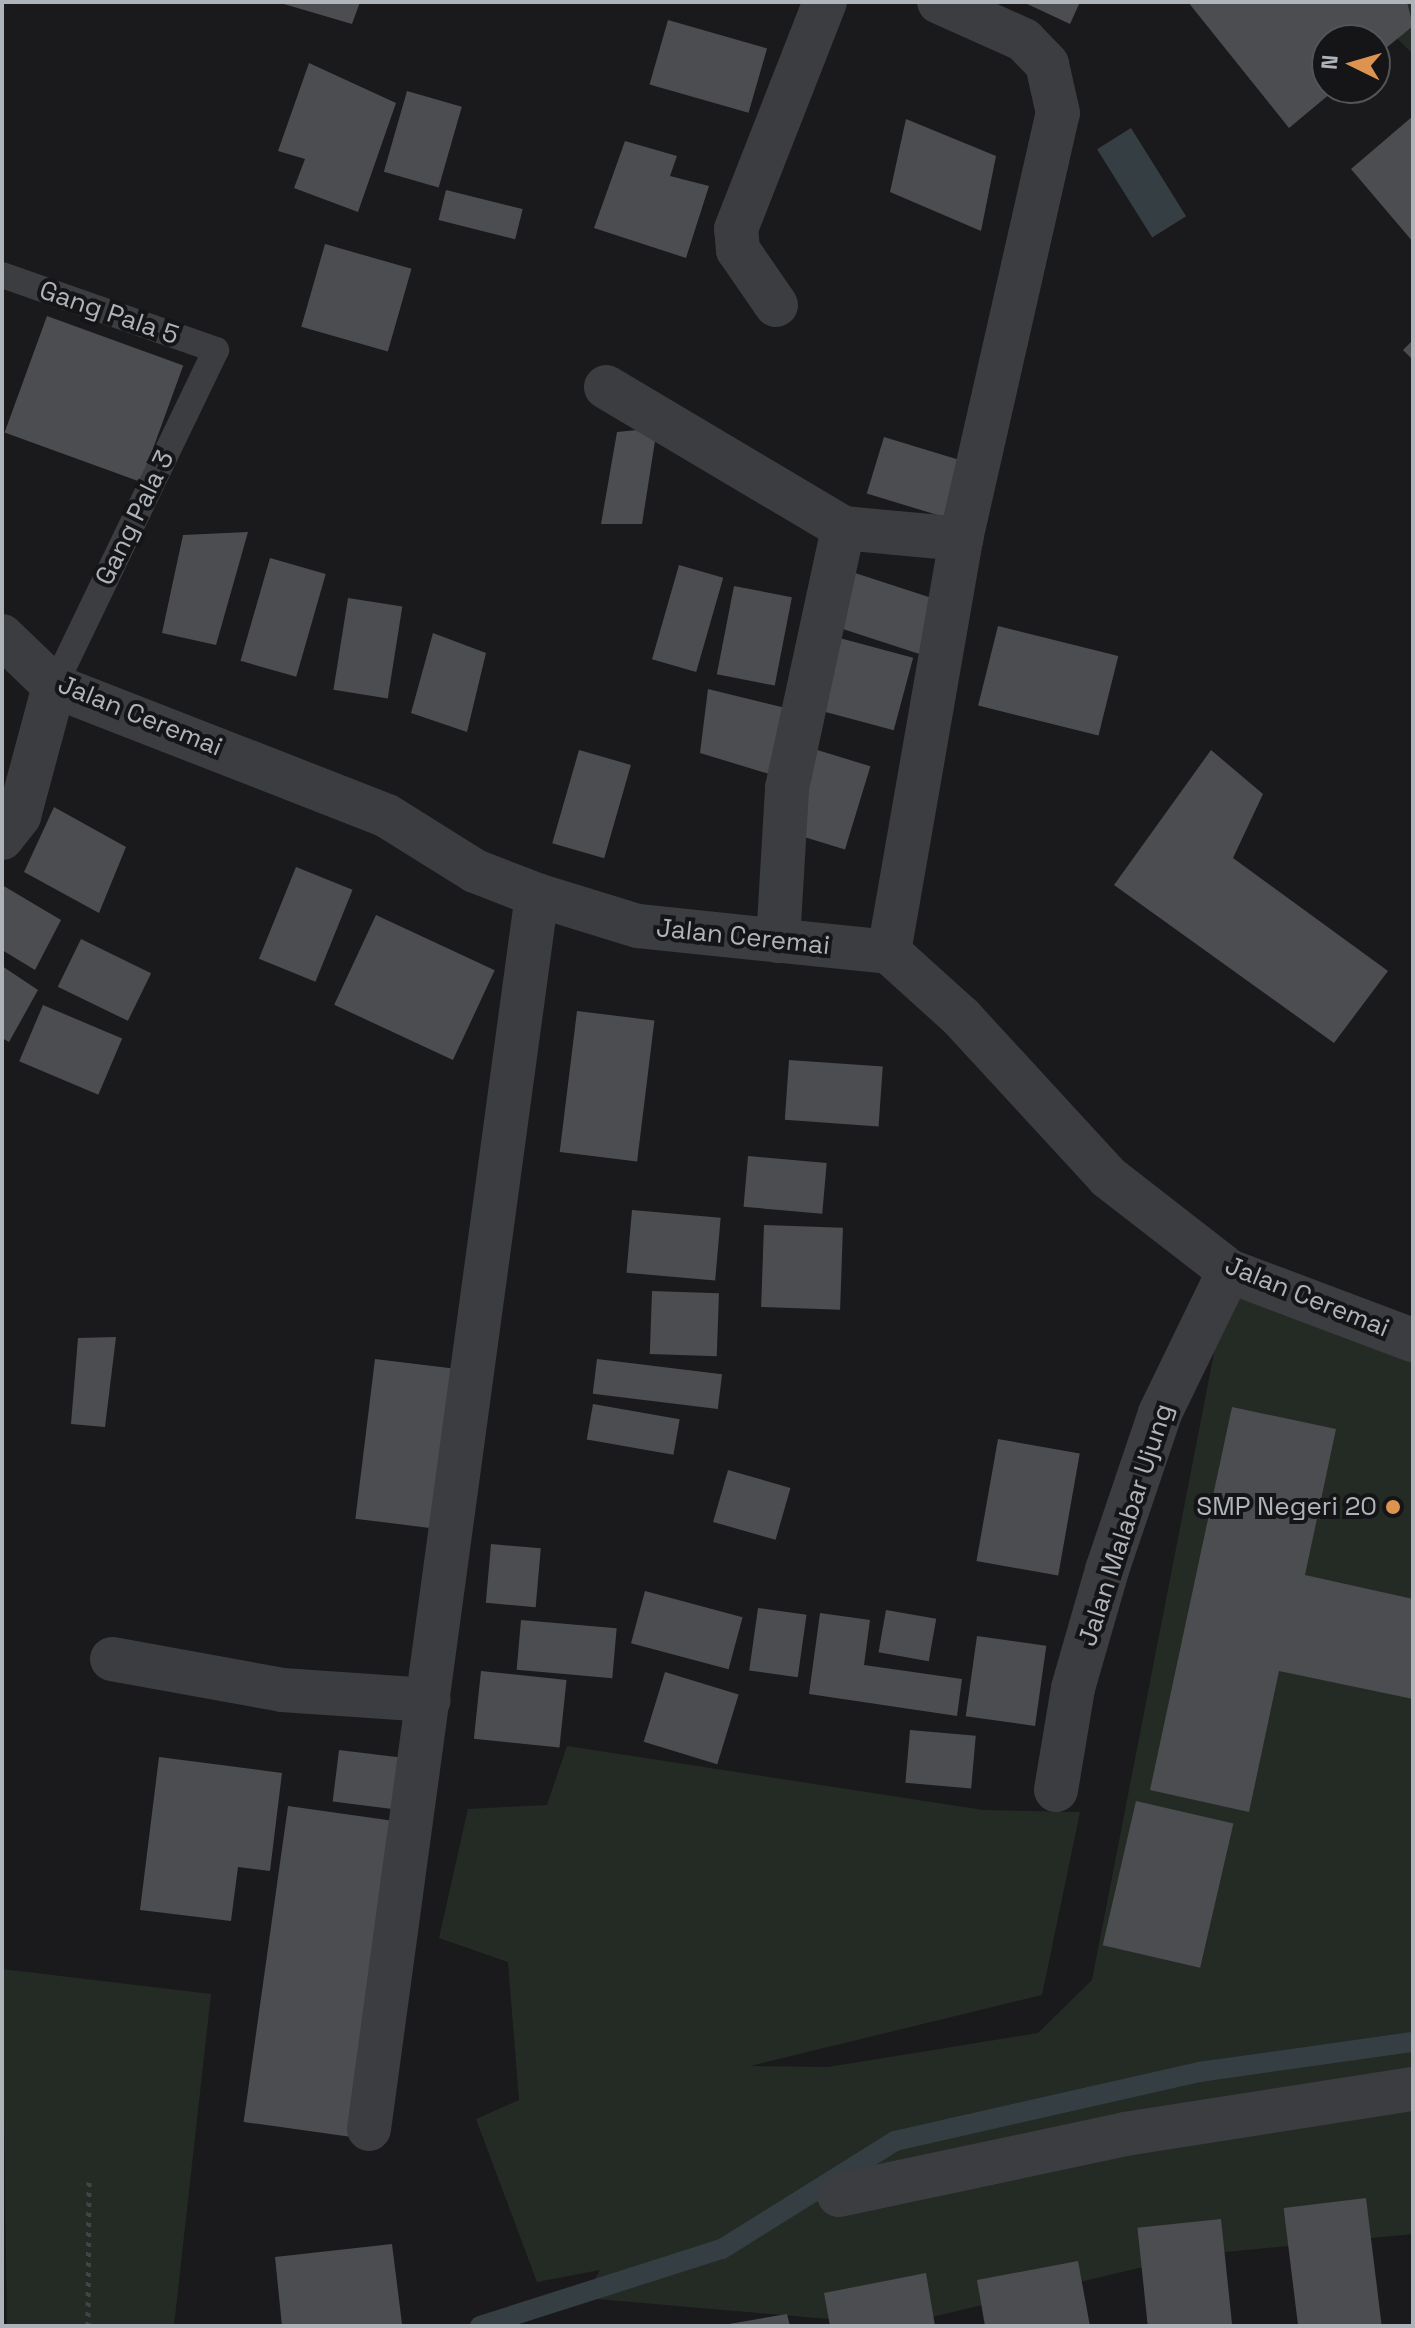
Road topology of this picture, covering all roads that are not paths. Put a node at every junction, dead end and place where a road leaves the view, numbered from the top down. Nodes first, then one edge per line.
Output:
1 (825, 2) edge
2 (939, 2) edge
3 (2, 275) edge
4 (776, 305) dead end
5 (216, 350) joint
6 (606, 387) dead end
7 (843, 528) junction
8 (961, 539) junction
9 (2, 636) edge
10 (54, 686) junction
11 (2, 838) edge
12 (537, 895) junction
13 (778, 941) junction
14 (889, 952) junction
15 (1229, 1271) junction
16 (1413, 1340) edge
17 (112, 1659) dead end
18 (429, 1700) junction
19 (1056, 1790) dead end
20 (1413, 2089) edge
21 (369, 2129) dead end
22 (839, 2195) dead end

1 - 4 street
2 - 8 street
3 - 5 lane, Gang Pala 5
5 - 10 lane, Gang Pala 3
6 - 7 street
7 - 8 street
7 - 13 street
8 - 14 street
9 - 10 street, Jalan Ceremai
10 - 11 street
10 - 12 street, Jalan Ceremai
12 - 13 street, Jalan Ceremai
12 - 18 street
13 - 14 street, Jalan Ceremai
14 - 15 street, Jalan Ceremai
15 - 16 street, Jalan Ceremai
15 - 19 street, Jalan Malabar Ujung
17 - 18 street
18 - 21 street
20 - 22 street

